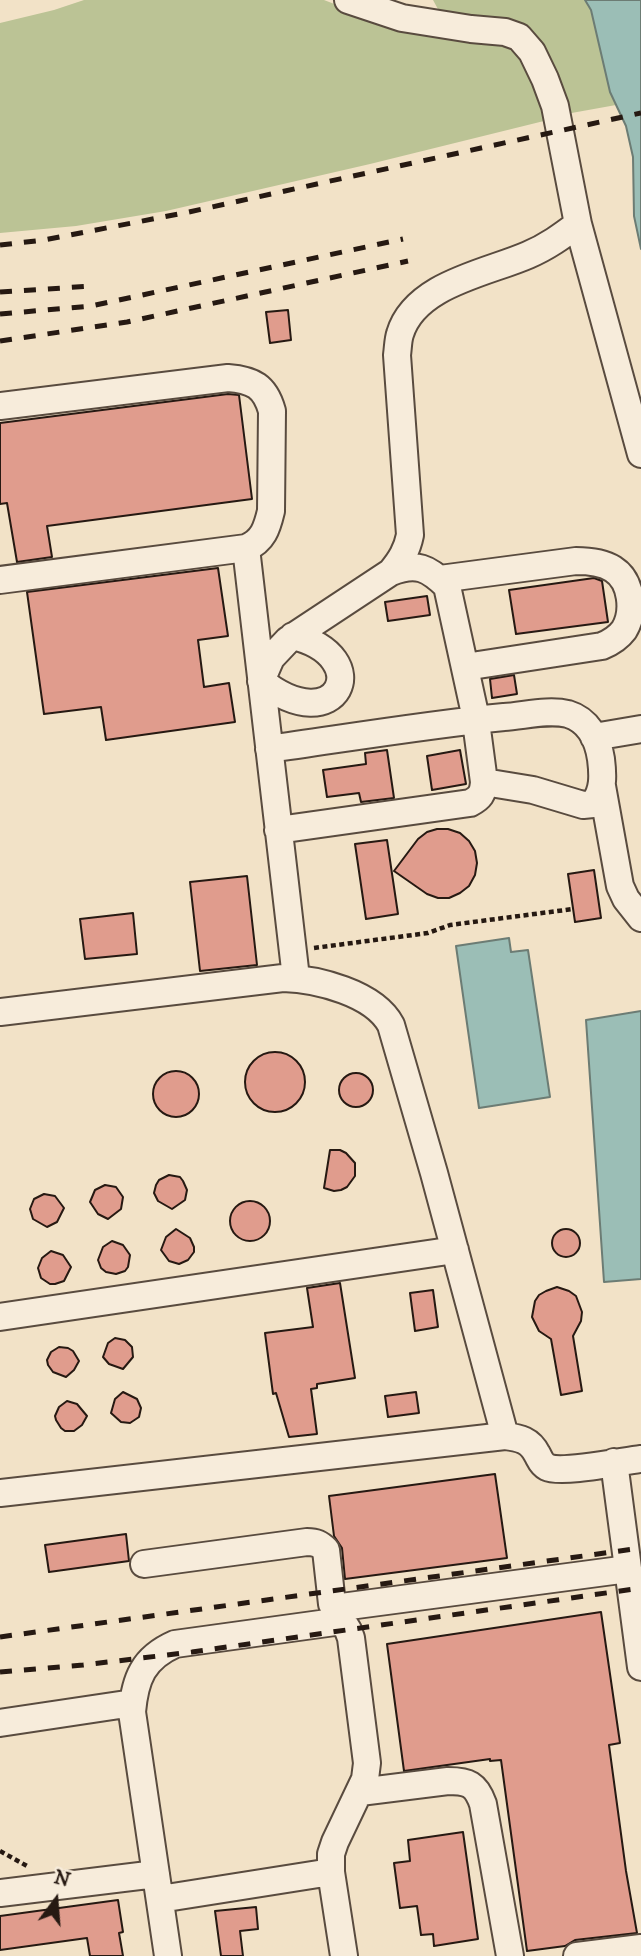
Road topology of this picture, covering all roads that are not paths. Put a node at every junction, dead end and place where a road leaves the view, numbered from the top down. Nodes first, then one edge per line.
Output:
1 (348, 0) edge
2 (578, 223) junction
3 (0, 405) edge
4 (641, 454) edge
5 (246, 548) junction
6 (391, 572) junction
7 (440, 579) junction
8 (0, 580) edge
9 (293, 636) junction
10 (465, 667) junction
11 (261, 681) junction
12 (475, 720) junction
13 (641, 729) edge
14 (594, 737) junction
15 (269, 749) junction
16 (484, 782) junction
17 (602, 786) junction
18 (278, 830) junction
19 (641, 918) edge
20 (296, 978) junction
21 (0, 1012) edge
22 (455, 1250) junction
23 (0, 1317) edge
24 (505, 1436) junction
25 (641, 1459) edge
26 (614, 1462) junction
27 (0, 1493) edge
28 (144, 1564) dead end
29 (632, 1564) edge
30 (338, 1615) junction
31 (641, 1667) edge
32 (133, 1703) junction
33 (0, 1723) edge
34 (360, 1792) junction
35 (331, 1872) junction
36 (158, 1887) junction
37 (0, 1893) edge
38 (641, 1948) edge
39 (168, 1956) edge
40 (344, 1956) edge
41 (510, 1956) edge
42 (577, 1956) edge

1 - 2 lane
2 - 4 lane
2 - 6 lane
3 - 5 lane
5 - 8 lane
5 - 11 lane
6 - 7 lane
6 - 9 lane
7 - 10 lane
7 - 10 lane
9 - 11 lane
9 - 11 lane
10 - 12 lane
11 - 15 lane
12 - 14 lane
12 - 15 lane
12 - 16 lane
13 - 14 lane
14 - 17 lane
15 - 18 lane
16 - 17 lane
16 - 18 lane
17 - 19 lane
18 - 20 lane
20 - 21 lane
20 - 22 lane
22 - 23 lane
22 - 24 lane
24 - 26 lane
24 - 27 lane
25 - 26 lane
26 - 29 lane
28 - 30 lane
29 - 30 lane
29 - 31 lane
30 - 32 lane
30 - 34 lane
32 - 33 lane
32 - 36 lane
34 - 35 lane
34 - 41 lane
35 - 36 lane
35 - 40 lane
36 - 37 lane
36 - 39 lane
38 - 42 lane

